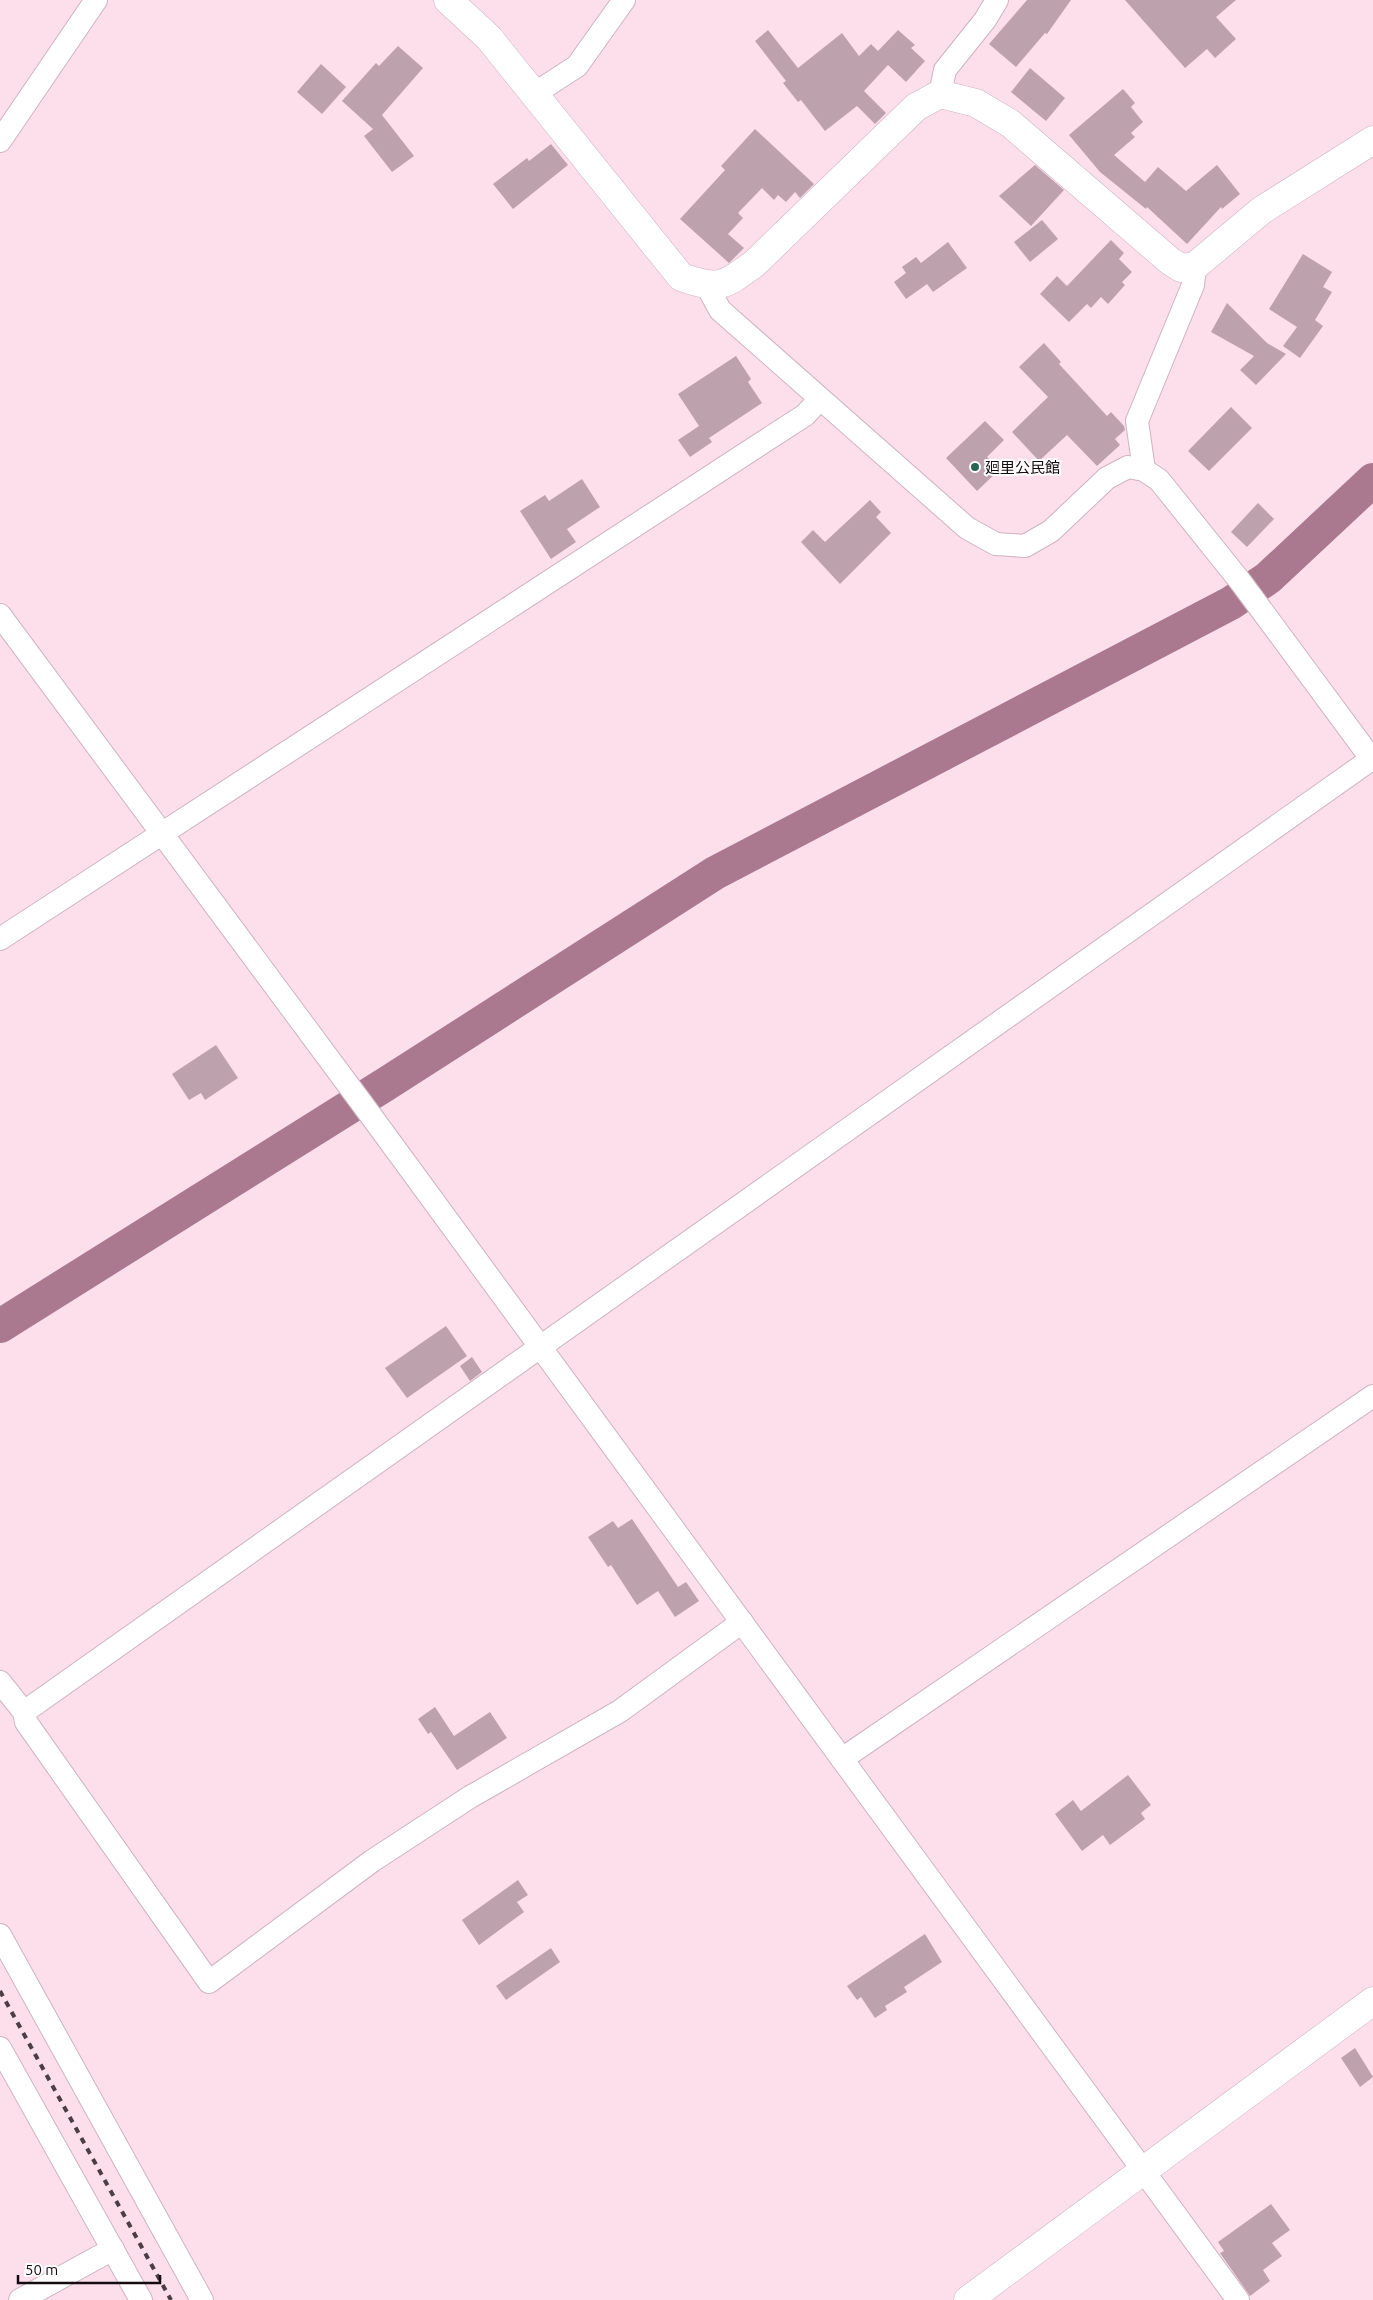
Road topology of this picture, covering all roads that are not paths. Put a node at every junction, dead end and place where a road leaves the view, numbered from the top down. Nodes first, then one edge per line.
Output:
1 (96, 0) edge
2 (448, 0) edge
3 (624, 0) edge
4 (997, 0) edge
5 (534, 94) junction
6 (940, 94) junction
7 (1373, 140) edge
8 (0, 141) edge
9 (1195, 266) junction
10 (707, 286) junction
11 (820, 399) junction
12 (1144, 470) junction
13 (0, 615) edge
14 (1373, 759) edge
15 (161, 834) junction
16 (0, 939) edge
17 (541, 1348) junction
18 (1373, 1396) edge
19 (742, 1622) junction
20 (0, 1682) edge
21 (24, 1712) junction
22 (842, 1759) junction
23 (0, 1935) edge
24 (1373, 2001) edge
25 (0, 2048) edge
26 (1144, 2170) junction
27 (113, 2250) junction
28 (20, 2300) edge
29 (141, 2300) edge
30 (202, 2300) edge
31 (968, 2300) edge
32 (1238, 2300) edge

1 - 8 street
2 - 5 street
3 - 5 street
4 - 6 street
5 - 10 street
6 - 9 street
6 - 10 street
7 - 9 street
9 - 12 street
10 - 11 street
11 - 12 street
11 - 15 street
12 - 14 street
13 - 15 street
14 - 17 street
15 - 16 street
15 - 17 street
17 - 19 street
17 - 21 street
18 - 22 street
19 - 21 street
19 - 22 street
20 - 21 street
22 - 26 street
23 - 30 street
24 - 26 street
25 - 27 street
26 - 31 street
26 - 32 street
27 - 28 street
27 - 29 street

